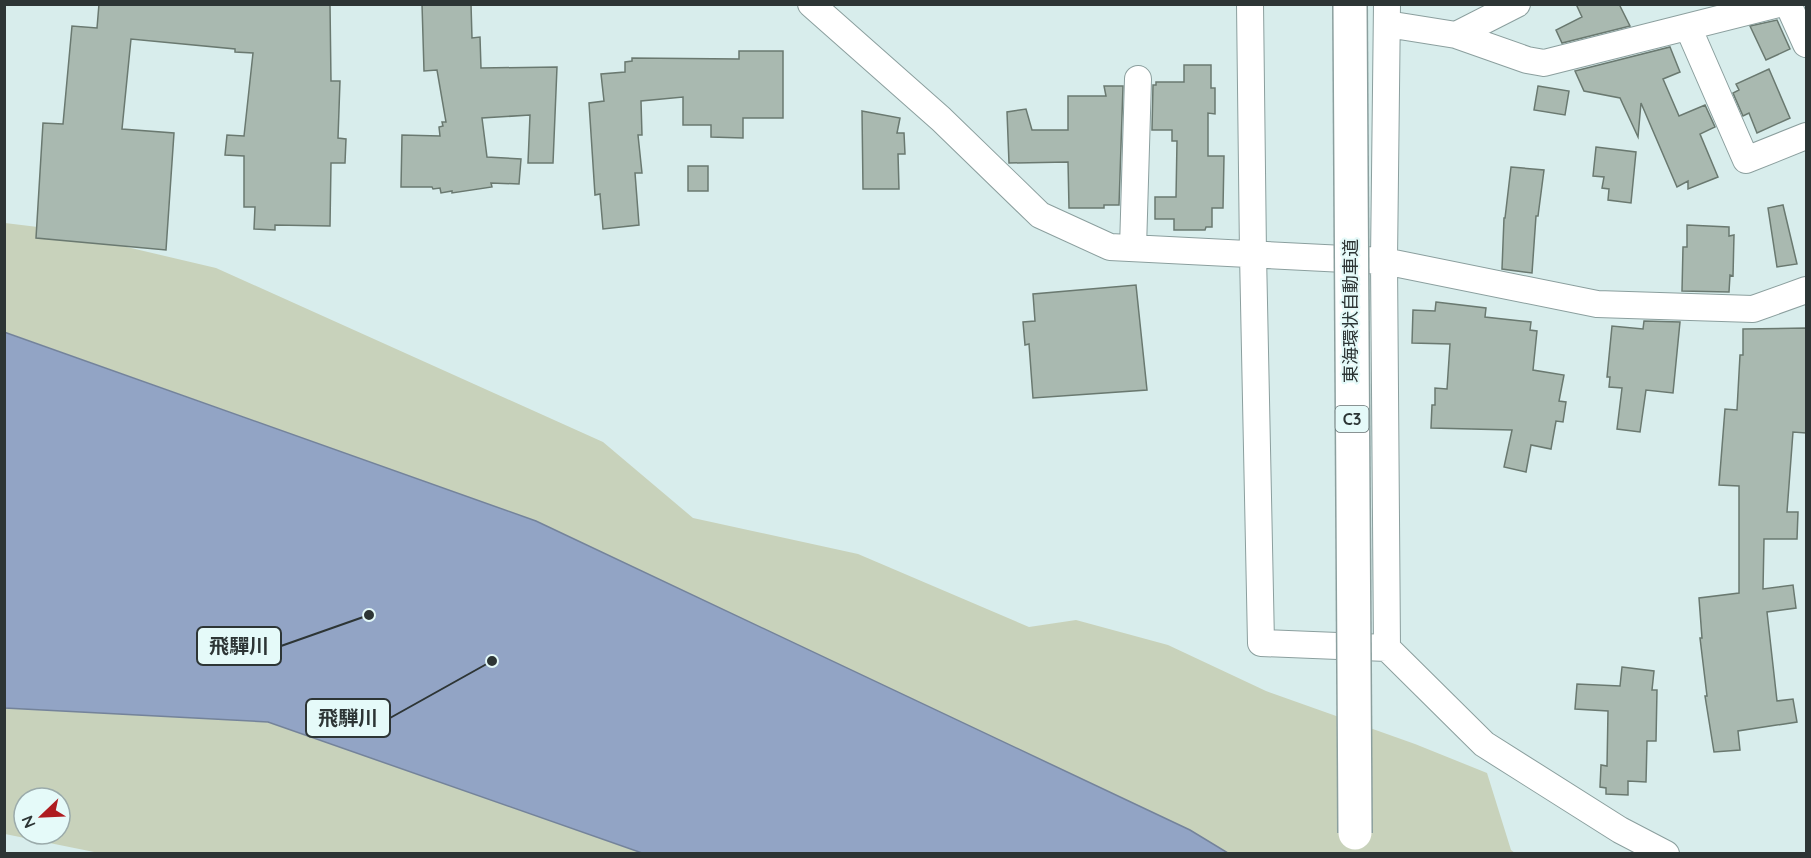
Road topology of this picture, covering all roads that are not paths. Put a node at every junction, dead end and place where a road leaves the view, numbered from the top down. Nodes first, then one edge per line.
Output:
1 (811, 4) edge
2 (1250, 4) edge
3 (1350, 4) edge
4 (1517, 4) edge
5 (1778, 4) edge
6 (1788, 4) edge
7 (1387, 14) edge
8 (1688, 27) junction
9 (1456, 35) junction
10 (1806, 44) edge
11 (1138, 78) dead end
12 (1806, 136) edge
13 (1133, 248) junction
14 (1253, 254) junction
15 (1384, 261) junction
16 (1806, 290) edge
17 (1387, 648) junction
18 (1355, 833) dead end
19 (1666, 854) edge

1 - 13 street
2 - 14 street
3 - 18 highway, 東海環状自動車道 / C3, bridge
4 - 9 street
5 - 8 street
6 - 10 street
7 - 9 street
7 - 15 street
8 - 9 street
8 - 12 street
11 - 13 street
13 - 14 street
14 - 15 street
14 - 17 street
15 - 16 street
15 - 17 street
17 - 19 street

